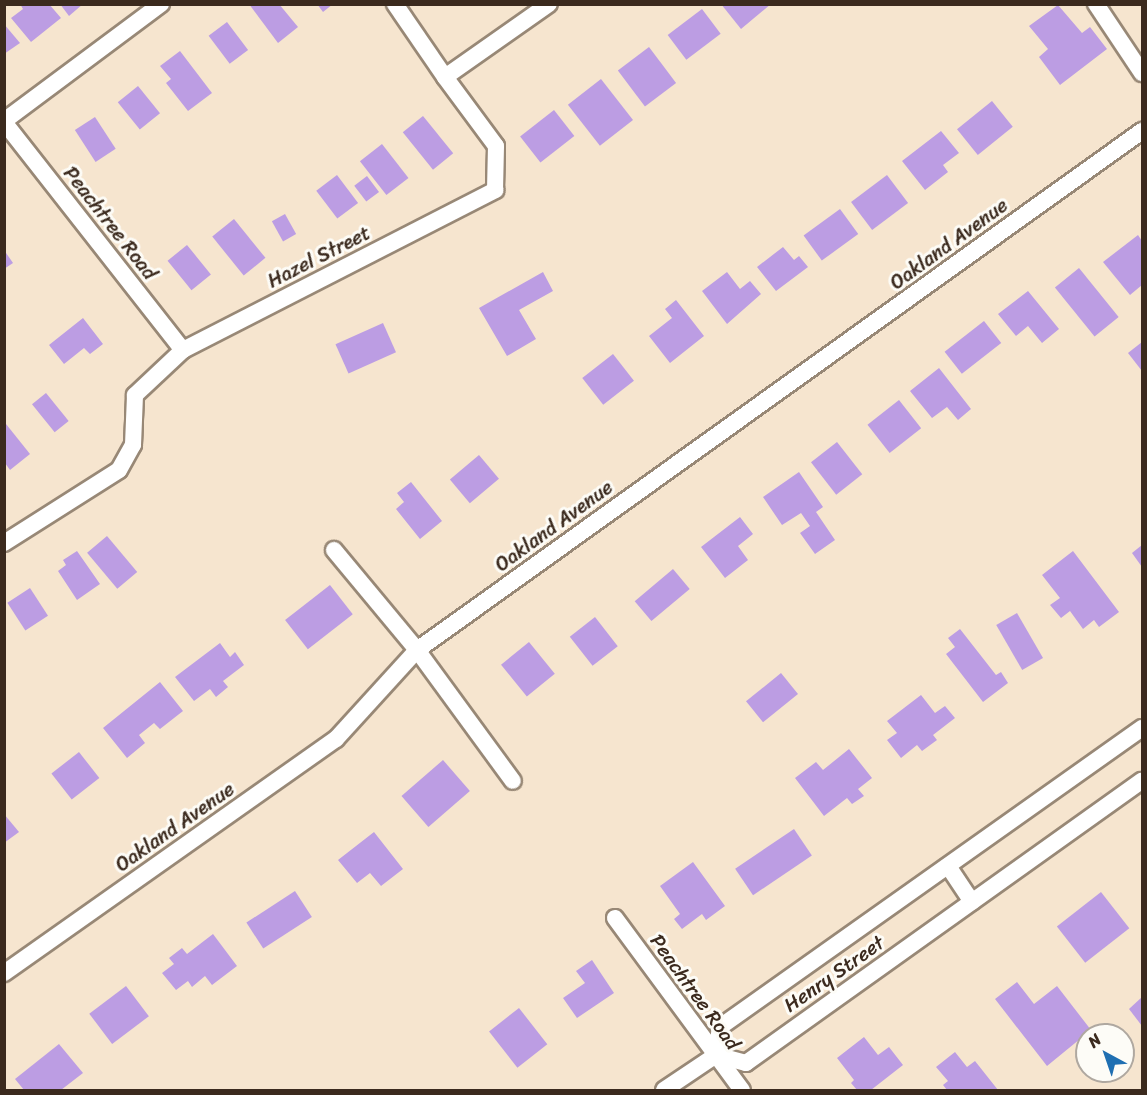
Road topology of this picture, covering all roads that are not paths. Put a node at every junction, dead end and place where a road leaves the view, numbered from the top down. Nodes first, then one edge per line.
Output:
1 (161, 4) edge
2 (395, 4) edge
3 (549, 4) edge
4 (1096, 4) edge
5 (1143, 73) edge
6 (445, 77) junction
7 (4, 122) edge
8 (1143, 131) edge
9 (183, 350) junction
10 (4, 543) edge
11 (334, 550) dead end
12 (417, 650) junction
13 (1143, 728) edge
14 (1143, 781) edge
15 (513, 782) dead end
16 (948, 866) junction
17 (972, 902) junction
18 (615, 918) dead end
19 (4, 972) edge
20 (716, 1054) junction
21 (664, 1090) edge
22 (741, 1090) edge

1 - 7 street
2 - 6 street
3 - 6 street
4 - 5 street
6 - 9 street, Hazel Street
7 - 9 street, Peachtree Road
8 - 12 street, Oakland Avenue
9 - 10 street, Hazel Street
11 - 12 street
12 - 15 street
12 - 19 street, Oakland Avenue
13 - 16 street, Henry Street
14 - 17 street, Henry Street
16 - 17 street
16 - 20 street, Henry Street
17 - 20 street, Henry Street
18 - 20 street, Peachtree Road
20 - 21 street
20 - 22 street, Peachtree Road

